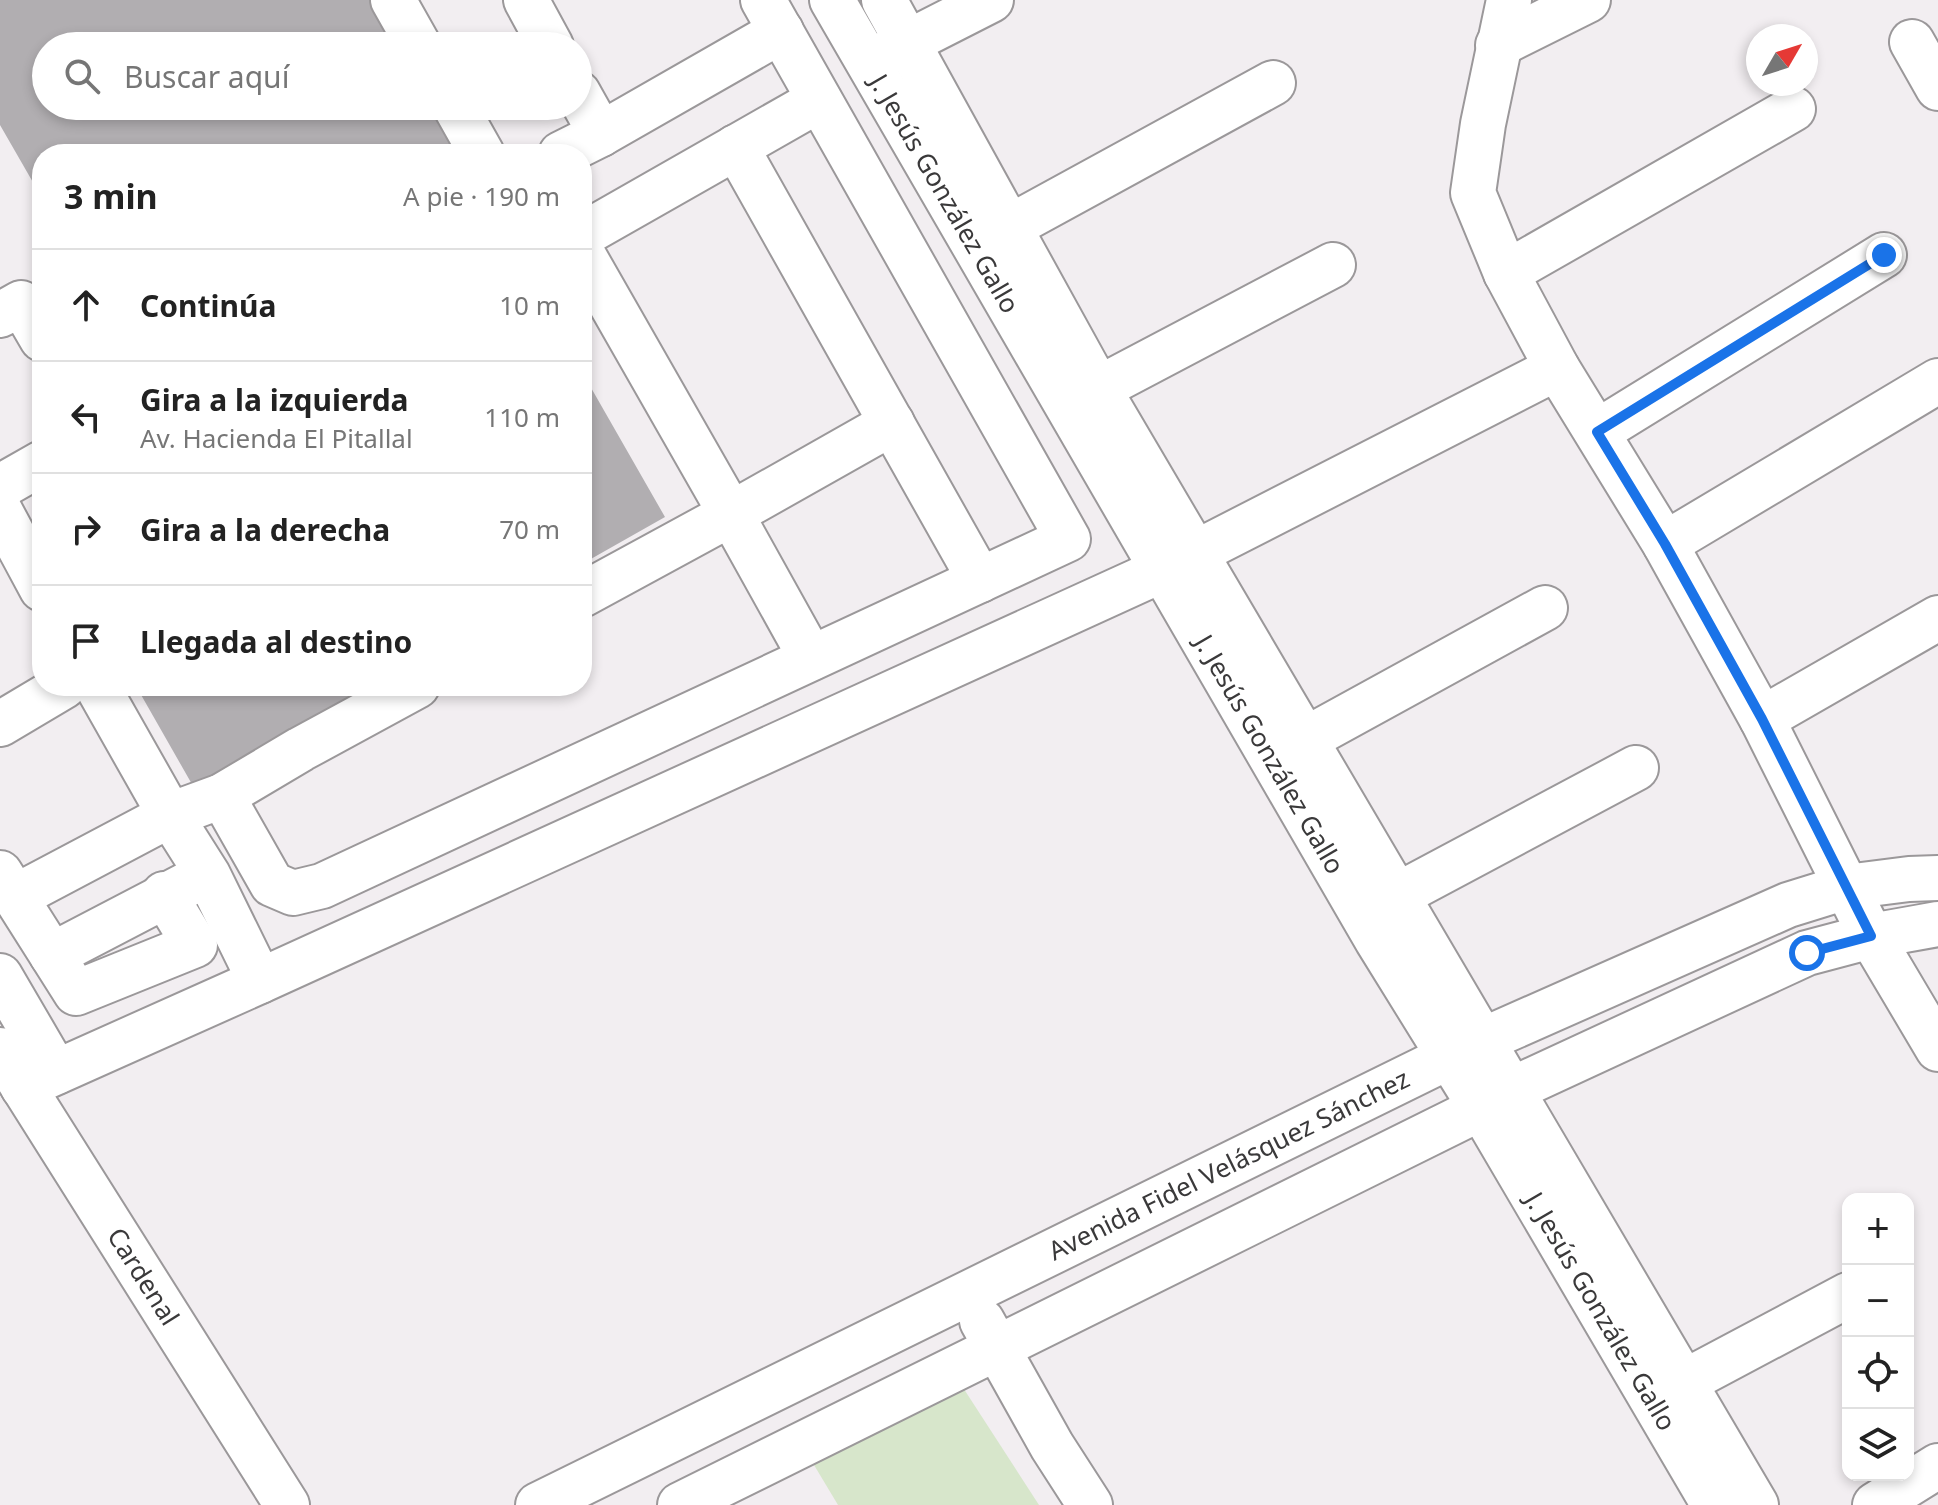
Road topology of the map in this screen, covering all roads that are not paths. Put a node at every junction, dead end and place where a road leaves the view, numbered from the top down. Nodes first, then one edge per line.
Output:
1 (393, 0) edge
2 (526, 0) edge
3 (832, 0) edge
4 (884, 0) edge
5 (991, 0) edge
6 (1509, 0) edge
7 (1588, 0) edge
8 (772, 15) edge
9 (411, 32) edge
10 (543, 32) edge
11 (1912, 42) dead end
12 (907, 43) junction
13 (1498, 45) junction
14 (867, 64) junction
15 (1273, 83) dead end
16 (1938, 88) edge
17 (819, 100) junction
18 (1793, 109) dead end
19 (592, 118) edge
20 (463, 120) edge
21 (601, 134) junction
22 (476, 144) edge
23 (581, 144) edge
24 (736, 147) junction
25 (592, 229) edge
26 (991, 237) junction
27 (1884, 255) dead end
28 (1333, 265) dead end
29 (592, 271) edge
30 (1506, 273) junction
31 (0, 315) edge
32 (32, 322) edge
33 (1557, 368) junction
34 (1938, 381) edge
35 (1083, 396) junction
36 (892, 423) junction
37 (1597, 432) junction
38 (32, 469) edge
39 (0, 487) edge
40 (0, 511) edge
41 (731, 514) junction
42 (1665, 544) junction
43 (26, 562) edge
44 (1178, 562) junction
45 (980, 580) junction
46 (592, 590) edge
47 (1545, 608) dead end
48 (1938, 618) edge
49 (811, 658) junction
50 (47, 696) edge
51 (103, 696) edge
52 (399, 696) edge
53 (1762, 719) junction
54 (0, 724) edge
55 (1287, 749) junction
56 (1636, 768) dead end
57 (222, 796) junction
58 (170, 815) junction
59 (208, 875) junction
60 (1938, 878) edge
61 (8, 885) edge
62 (1846, 887) junction
63 (164, 894) junction
64 (1398, 895) junction
65 (1938, 924) edge
66 (1871, 936) junction
67 (52, 955) junction
68 (0, 976) edge
69 (260, 981) junction
70 (1938, 1049) edge
71 (0, 1050) edge
72 (1465, 1050) junction
73 (40, 1079) junction
74 (1496, 1099) junction
75 (967, 1295) junction
76 (1842, 1298) edge
77 (996, 1346) junction
78 (1668, 1391) junction
79 (1938, 1466) edge
80 (287, 1505) edge
81 (538, 1505) edge
82 (680, 1505) edge
83 (1090, 1505) edge
84 (1714, 1505) edge
85 (1756, 1505) edge
86 (1875, 1505) edge

1 - 9 street
2 - 10 street
3 - 14 street, J. Jesús González Gallo
4 - 12 street, J. Jesús González Gallo
5 - 12 street
6 - 13 street
7 - 13 street
8 - 17 street
8 - 21 street
11 - 16 street
12 - 14 street
12 - 26 street, J. Jesús González Gallo
13 - 30 street
14 - 26 street, J. Jesús González Gallo
15 - 26 street
17 - 24 street
17 - 45 street
18 - 30 street
19 - 21 street
20 - 22 street
21 - 23 street
24 - 25 street
24 - 36 street
26 - 35 street, J. Jesús González Gallo
27 - 37 street
28 - 35 street
29 - 41 street
30 - 33 street
31 - 32 street
33 - 37 street
33 - 44 street
34 - 42 street
35 - 44 street, J. Jesús González Gallo
36 - 41 street
36 - 45 street
37 - 42 street
38 - 39 street
40 - 43 street
41 - 46 street
41 - 49 street
42 - 53 street
44 - 55 street, J. Jesús González Gallo
44 - 69 street
45 - 49 street
47 - 55 street
48 - 53 street
49 - 57 street
50 - 54 street
51 - 58 street
52 - 57 street
53 - 62 street
55 - 64 street, J. Jesús González Gallo
55 - 72 street, J. Jesús González Gallo
56 - 64 street
57 - 58 street
58 - 59 street
58 - 61 street
59 - 63 street
59 - 69 street
60 - 62 street, Avenida Fidel Velásquez Sánchez
61 - 67 street
62 - 66 street
62 - 72 street, Avenida Fidel Velásquez Sánchez
63 - 67 street
63 - 67 street
64 - 72 street, J. Jesús González Gallo
65 - 66 street
66 - 70 street
66 - 74 street
68 - 73 street
69 - 73 street
71 - 73 street, Cardenal
72 - 74 street, J. Jesús González Gallo
72 - 75 street, Avenida Fidel Velásquez Sánchez
73 - 80 street, Cardenal
74 - 77 street
74 - 78 street, J. Jesús González Gallo
75 - 77 street
75 - 81 street, Avenida Fidel Velásquez Sánchez
76 - 78 street
77 - 82 street
77 - 83 street
78 - 84 street, J. Jesús González Gallo
78 - 85 street, J. Jesús González Gallo
79 - 86 street

